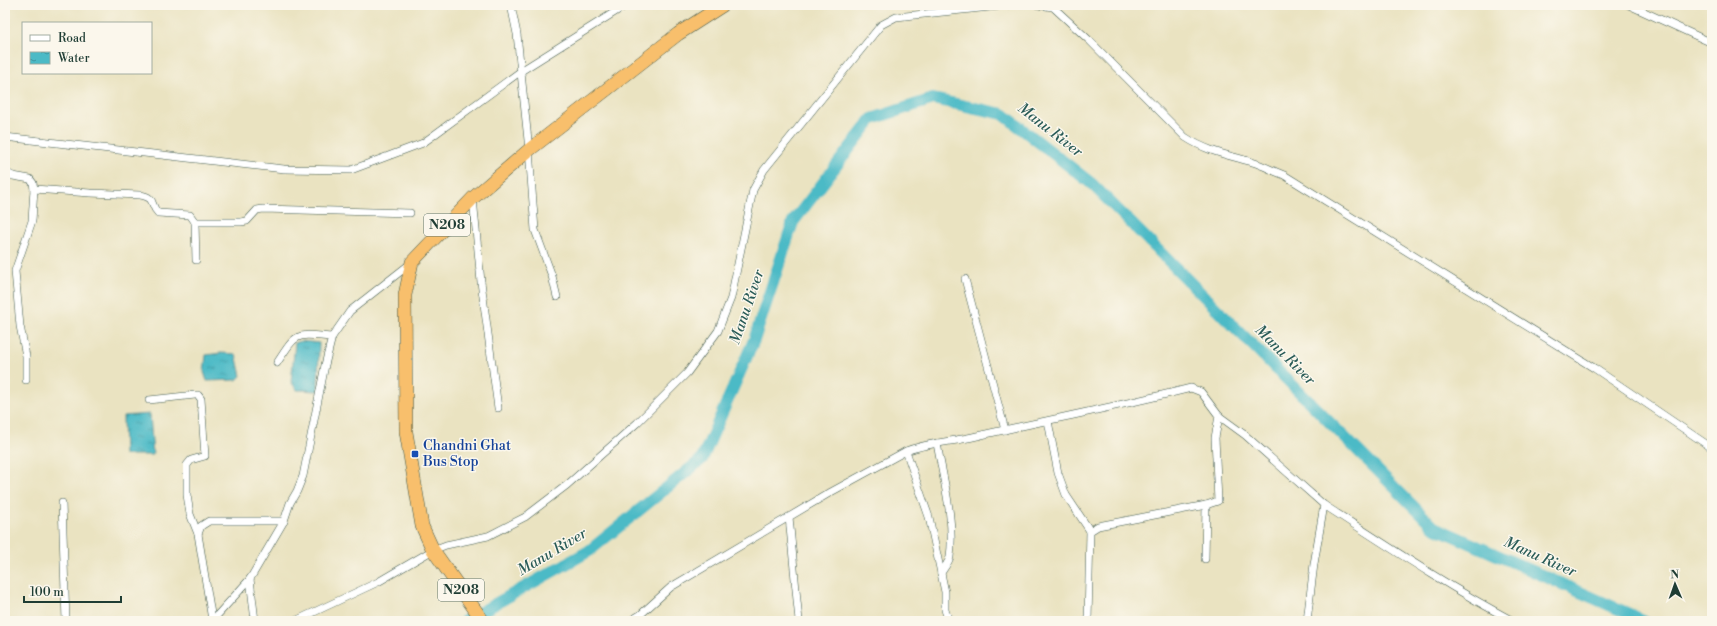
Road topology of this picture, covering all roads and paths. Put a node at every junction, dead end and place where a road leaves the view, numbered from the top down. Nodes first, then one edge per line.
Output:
1 (511, 5) edge
2 (626, 5) edge
3 (724, 5) edge
4 (1010, 5) edge
5 (1038, 5) edge
6 (1629, 5) edge
7 (1712, 43) edge
8 (521, 71) junction
9 (5, 137) edge
10 (529, 150) junction
11 (5, 172) edge
12 (34, 189) junction
13 (473, 198) junction
14 (410, 213) dead end
15 (195, 222) junction
16 (196, 260) dead end
17 (412, 262) junction
18 (965, 279) dead end
19 (557, 297) dead end
20 (332, 337) junction
21 (277, 363) dead end
22 (26, 380) dead end
23 (150, 400) dead end
24 (498, 408) dead end
25 (1219, 416) junction
26 (1048, 421) junction
27 (1005, 430) junction
28 (937, 443) junction
29 (1712, 448) edge
30 (906, 451) junction
31 (62, 503) dead end
32 (1206, 505) junction
33 (1324, 505) junction
34 (789, 517) junction
35 (284, 521) junction
36 (1090, 531) junction
37 (198, 534) junction
38 (436, 555) junction
39 (1205, 559) dead end
40 (941, 573) junction
41 (250, 579) junction
42 (66, 621) edge
43 (212, 621) edge
44 (255, 621) edge
45 (295, 621) edge
46 (483, 621) edge
47 (630, 621) edge
48 (799, 621) edge
49 (949, 621) edge
50 (1088, 621) edge
51 (1307, 621) edge
52 (1513, 621) edge

1 - 8 street
2 - 8 street
3 - 10 highway, N208
4 - 38 street
5 - 29 street
6 - 7 street
8 - 9 street
8 - 10 street
10 - 13 highway, N208
10 - 19 street
11 - 12 street
12 - 15 street
12 - 22 street
13 - 17 highway, N208
13 - 24 street
14 - 15 street
15 - 16 street
17 - 20 street
17 - 38 highway, N208
18 - 27 street
20 - 21 street
20 - 35 street
23 - 37 street
25 - 26 street
25 - 32 street
25 - 33 street
26 - 27 street
26 - 36 street
27 - 28 street
28 - 30 street
28 - 40 street
30 - 34 street
30 - 40 street
31 - 42 street
32 - 36 street
32 - 39 street
33 - 51 street
33 - 52 street
34 - 47 street
34 - 48 street
35 - 37 street
35 - 41 street
36 - 50 street
37 - 43 street
38 - 45 street
38 - 46 highway, N208
40 - 49 street
41 - 43 street
41 - 44 street

